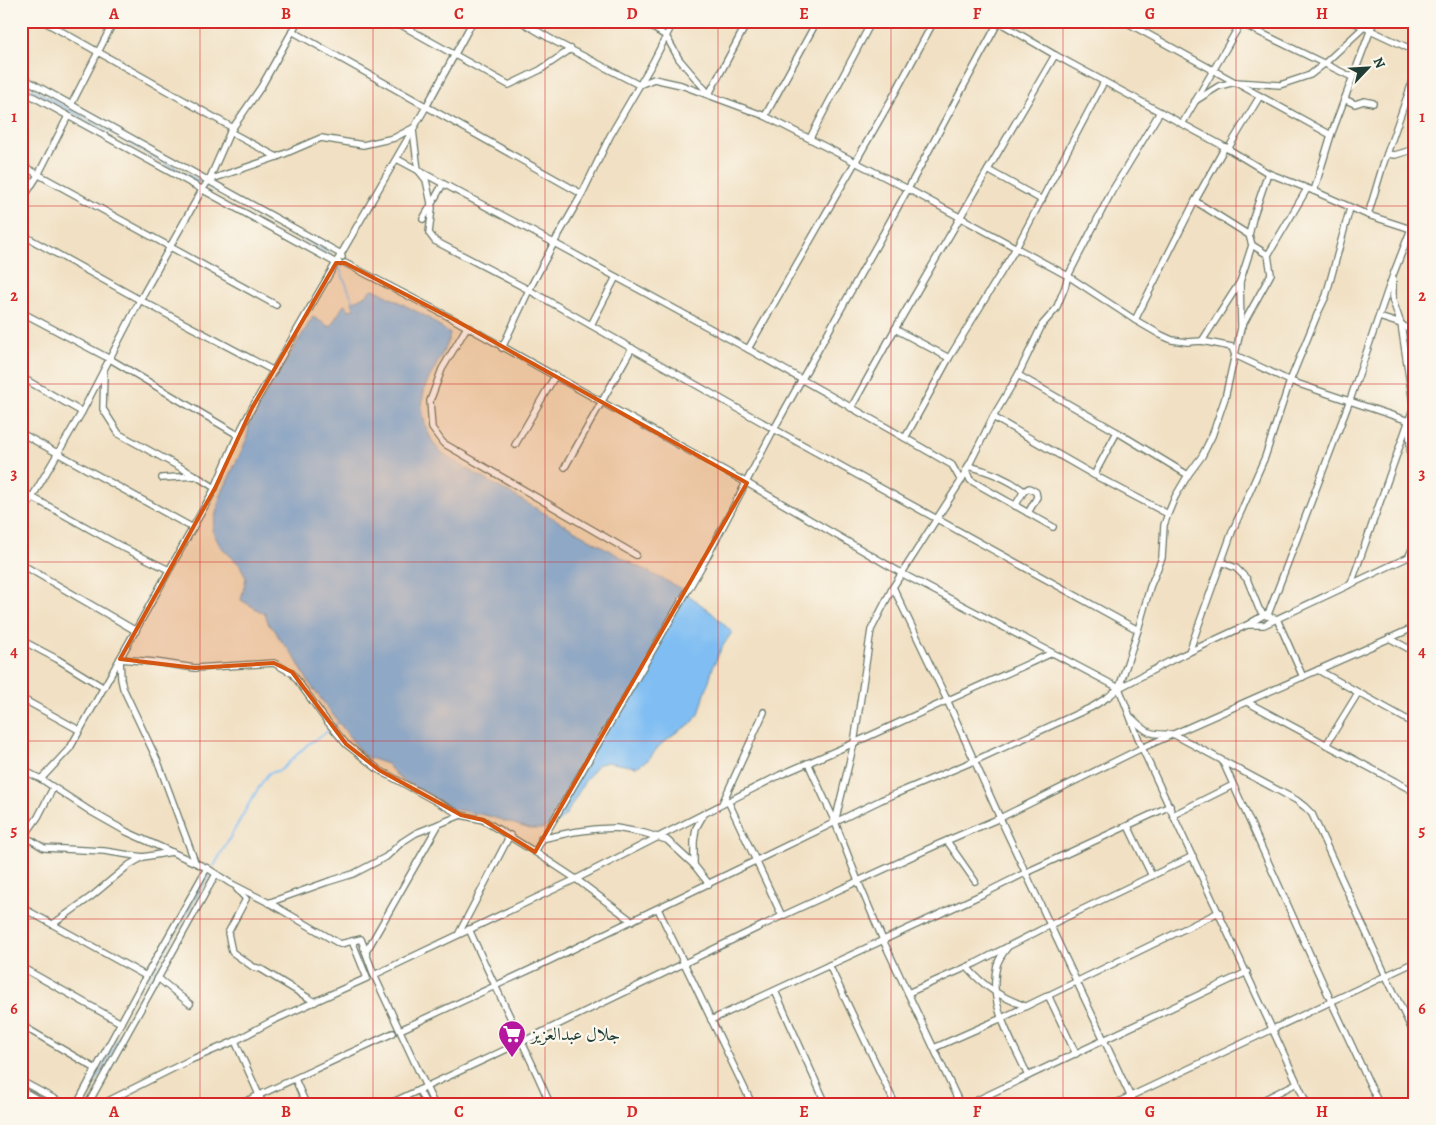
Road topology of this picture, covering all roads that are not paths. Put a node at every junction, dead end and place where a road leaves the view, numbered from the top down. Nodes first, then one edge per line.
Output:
1 (114, 21) edge
2 (298, 21) edge
3 (394, 21) edge
4 (474, 21) edge
5 (520, 21) edge
6 (642, 21) edge
7 (674, 21) edge
8 (748, 21) edge
9 (817, 21) edge
10 (872, 21) edge
11 (934, 21) edge
12 (998, 21) edge
13 (1124, 21) edge
14 (1351, 21) edge
15 (1374, 21) edge
16 (46, 22) edge
17 (1240, 22) edge
18 (1364, 27) junction
19 (292, 30) junction
20 (1371, 30) junction
21 (666, 36) junction
22 (571, 49) junction
23 (1415, 51) edge
24 (97, 52) junction
25 (454, 55) junction
26 (1055, 55) junction
27 (1324, 64) junction
28 (1213, 70) junction
29 (1415, 74) edge
30 (21, 77) edge
31 (1352, 77) junction
32 (1104, 82) junction
33 (1235, 82) junction
34 (639, 85) junction
35 (21, 90) edge
36 (709, 94) junction
37 (1260, 96) junction
38 (1344, 100) junction
39 (1195, 101) junction
40 (1373, 103) dead end
41 (71, 105) junction
42 (426, 107) junction
43 (1160, 112) junction
44 (68, 116) junction
45 (765, 116) junction
46 (1182, 124) junction
47 (414, 129) junction
48 (231, 130) junction
49 (1331, 135) junction
50 (810, 138) junction
51 (1227, 148) junction
52 (1415, 149) edge
53 (1387, 154) junction
54 (277, 157) junction
55 (396, 159) junction
56 (856, 162) junction
57 (21, 165) edge
58 (418, 170) junction
59 (988, 170) junction
60 (1268, 173) junction
61 (38, 175) junction
62 (443, 184) junction
63 (205, 185) junction
64 (1307, 188) junction
65 (908, 189) junction
66 (1314, 191) junction
67 (582, 194) junction
68 (1042, 200) junction
69 (1195, 201) junction
70 (21, 202) edge
71 (431, 204) junction
72 (1350, 208) junction
73 (1368, 216) junction
74 (960, 218) junction
75 (422, 219) dead end
76 (1413, 230) edge
77 (21, 234) edge
78 (1249, 235) junction
79 (554, 243) junction
80 (1252, 246) junction
81 (170, 247) junction
82 (1016, 248) junction
83 (341, 254) junction
84 (1268, 255) junction
85 (336, 263) junction
86 (345, 263) junction
87 (1393, 275) junction
88 (1068, 276) junction
89 (616, 277) junction
90 (1240, 282) junction
91 (529, 290) junction
92 (140, 300) junction
93 (276, 305) dead end
94 (21, 312) edge
95 (1379, 317) junction
96 (1135, 320) junction
97 (1401, 324) junction
98 (591, 325) junction
99 (467, 327) junction
100 (1241, 328) junction
101 (895, 329) junction
102 (1415, 334) edge
103 (1202, 341) junction
104 (502, 348) junction
105 (632, 348) junction
106 (748, 349) junction
107 (1235, 355) junction
108 (110, 358) junction
109 (948, 358) junction
110 (104, 370) junction
111 (274, 371) junction
112 (1018, 375) junction
113 (555, 376) junction
114 (21, 377) edge
115 (801, 380) junction
116 (1290, 382) junction
117 (1350, 400) junction
118 (601, 402) junction
119 (1414, 406) edge
120 (851, 408) junction
121 (82, 412) junction
122 (994, 417) junction
123 (1415, 417) edge
124 (1412, 422) edge
125 (774, 429) junction
126 (1117, 432) junction
127 (21, 433) edge
128 (238, 435) junction
129 (905, 438) junction
130 (515, 445) dead end
131 (59, 454) junction
132 (565, 467) dead end
133 (967, 468) junction
134 (1094, 475) junction
135 (1188, 475) junction
136 (196, 476) junction
137 (162, 478) dead end
138 (960, 481) junction
139 (747, 483) junction
140 (215, 488) junction
141 (21, 491) edge
142 (1024, 491) junction
143 (33, 498) junction
144 (1015, 506) junction
145 (1028, 513) junction
146 (1168, 514) junction
147 (21, 516) edge
148 (938, 518) junction
149 (1415, 524) edge
150 (1053, 527) dead end
151 (193, 528) junction
152 (1415, 543) edge
153 (636, 554) dead end
154 (1412, 555) edge
155 (1221, 562) junction
156 (21, 564) edge
157 (169, 570) junction
158 (903, 574) junction
159 (1351, 584) junction
160 (893, 587) junction
161 (1264, 615) junction
162 (1277, 619) junction
163 (1248, 625) junction
164 (1415, 628) edge
165 (1138, 630) junction
166 (136, 631) junction
167 (1390, 638) junction
168 (21, 640) edge
169 (1189, 652) junction
170 (1415, 652) edge
171 (1052, 653) junction
172 (120, 659) junction
173 (1318, 670) junction
174 (1303, 676) junction
175 (104, 688) junction
176 (1119, 688) junction
177 (1358, 693) junction
178 (21, 698) edge
179 (947, 700) junction
180 (1247, 702) junction
181 (764, 712) dead end
182 (1130, 716) junction
183 (1415, 724) edge
184 (79, 730) junction
185 (1173, 734) junction
186 (854, 743) junction
187 (1326, 745) junction
188 (1142, 748) junction
189 (974, 760) junction
190 (808, 762) junction
191 (1223, 762) junction
192 (21, 769) edge
193 (41, 779) junction
194 (1234, 785) junction
195 (53, 788) junction
196 (1415, 792) edge
197 (725, 803) junction
198 (1170, 806) junction
199 (704, 814) junction
200 (1174, 815) junction
201 (461, 816) junction
202 (1000, 818) junction
203 (835, 822) junction
204 (439, 824) junction
205 (1128, 826) junction
206 (510, 835) junction
207 (658, 837) junction
208 (541, 839) junction
209 (21, 840) edge
210 (947, 841) junction
211 (172, 852) junction
212 (535, 852) junction
213 (1193, 856) junction
214 (143, 857) junction
215 (756, 860) junction
216 (195, 862) junction
217 (694, 865) junction
218 (207, 868) junction
219 (1025, 872) junction
220 (216, 874) junction
221 (1152, 876) junction
222 (576, 880) junction
223 (858, 881) junction
224 (975, 881) dead end
225 (708, 884) junction
226 (232, 885) junction
227 (268, 903) junction
228 (21, 907) edge
229 (658, 909) junction
230 (1219, 912) junction
231 (782, 916) junction
232 (632, 921) junction
233 (53, 924) junction
234 (1050, 925) junction
235 (469, 929) junction
236 (459, 934) junction
237 (361, 939) junction
238 (883, 940) junction
239 (352, 941) junction
240 (1006, 948) junction
241 (1415, 962) edge
242 (684, 964) junction
243 (829, 965) junction
244 (21, 967) edge
245 (967, 967) junction
246 (1247, 972) junction
247 (374, 975) junction
248 (146, 976) junction
249 (1386, 976) junction
250 (158, 978) junction
251 (1077, 981) junction
252 (494, 987) junction
253 (774, 991) junction
254 (908, 992) junction
255 (995, 992) junction
256 (1048, 995) junction
257 (1331, 1001) junction
258 (314, 1002) junction
259 (190, 1004) dead end
260 (1025, 1006) junction
261 (1002, 1018) junction
262 (711, 1020) junction
263 (121, 1024) junction
264 (21, 1025) edge
265 (1272, 1029) junction
266 (400, 1030) junction
267 (393, 1033) dead end
268 (1415, 1036) edge
269 (1104, 1040) junction
270 (235, 1041) junction
271 (522, 1042) junction
272 (934, 1048) junction
273 (1076, 1054) junction
274 (96, 1069) junction
275 (1028, 1076) junction
276 (295, 1079) junction
277 (21, 1081) edge
278 (1297, 1083) junction
279 (426, 1087) junction
280 (21, 1090) edge
281 (419, 1090) junction
282 (259, 1095) junction
283 (1131, 1096) junction
284 (549, 1101) edge
285 (46, 1104) edge
286 (64, 1104) edge
287 (77, 1104) edge
288 (88, 1104) edge
289 (102, 1104) edge
290 (240, 1104) edge
291 (263, 1104) edge
292 (306, 1104) edge
293 (389, 1104) edge
294 (426, 1104) edge
295 (434, 1104) edge
296 (537, 1104) edge
297 (752, 1104) edge
298 (826, 1104) edge
299 (895, 1104) edge
300 (960, 1104) edge
301 (969, 1104) edge
302 (1114, 1104) edge
303 (1134, 1104) edge
304 (1255, 1104) edge
305 (1307, 1104) edge
306 (1380, 1104) edge

1 - 24 street
2 - 19 street
3 - 25 street
4 - 25 street
5 - 22 street
6 - 21 street
7 - 21 street
8 - 36 street
9 - 45 street
10 - 50 street
11 - 56 street
12 - 26 street
12 - 65 street
13 - 28 street
14 - 18 street
15 - 20 street
16 - 24 street
17 - 27 street
17 - 28 street
18 - 20 street
18 - 27 street
19 - 42 street
19 - 48 street
20 - 23 street
20 - 31 street
21 - 34 street
21 - 36 street
22 - 25 street
22 - 34 street
24 - 41 street
24 - 48 street
25 - 42 street
26 - 32 street
26 - 59 street
27 - 31 street
27 - 33 street
28 - 33 street
28 - 39 street
29 - 53 street
30 - 41 street
31 - 38 street
32 - 43 street
32 - 68 street
33 - 37 street
33 - 39 street
34 - 36 street
34 - 67 street
35 - 44 street
36 - 45 street
37 - 49 street
37 - 51 street
38 - 40 street
38 - 49 street
39 - 46 street
41 - 63 street
42 - 47 street
42 - 67 street
43 - 46 street
43 - 88 street
44 - 61 street
44 - 63 street
45 - 50 street
46 - 51 street
47 - 54 street
47 - 55 street
47 - 58 street
48 - 54 street
48 - 63 street
49 - 66 street
50 - 56 street
51 - 60 street
51 - 69 street
52 - 53 street
53 - 73 street
54 - 63 street
55 - 58 street
55 - 83 street
56 - 65 street
56 - 106 street
57 - 61 street
58 - 62 street
58 - 71 street
59 - 68 street
59 - 74 street
60 - 64 street
60 - 78 street
61 - 70 street
61 - 81 street
62 - 71 street
62 - 79 street
63 - 81 street
63 - 83 street
63 - 85 street
64 - 66 street
64 - 84 street
65 - 74 street
65 - 115 street
66 - 72 street
67 - 79 street
68 - 82 street
69 - 78 street
69 - 96 street
71 - 75 street
71 - 91 street
72 - 73 street
72 - 116 street
73 - 76 street
74 - 82 street
74 - 101 street
76 - 87 street
77 - 92 street
78 - 80 street
79 - 89 street
79 - 91 street
80 - 84 street
80 - 90 street
81 - 92 street
81 - 93 street
82 - 88 street
82 - 109 street
83 - 85 street
83 - 86 street
84 - 100 street
85 - 86 street
85 - 111 street
86 - 99 street
87 - 95 street
87 - 97 street
88 - 96 street
88 - 112 street
89 - 98 street
89 - 106 street
90 - 100 street
90 - 103 street
91 - 98 street
91 - 104 street
92 - 108 street
92 - 111 street
94 - 108 street
95 - 97 street
95 - 117 street
96 - 103 street
97 - 102 street
97 - 119 street
98 - 105 street
99 - 104 street
99 - 153 street
100 - 107 street
101 - 109 street
101 - 120 street
103 - 107 street
104 - 113 street
105 - 118 street
105 - 125 street
106 - 115 street
107 - 116 street
107 - 135 street
108 - 110 street
108 - 128 street
109 - 129 street
110 - 121 street
110 - 136 street
111 - 128 street
112 - 122 street
112 - 126 street
113 - 118 street
113 - 130 street
114 - 121 street
115 - 120 street
115 - 125 street
116 - 117 street
116 - 155 street
117 - 124 street
117 - 161 street
118 - 132 street
118 - 139 street
119 - 123 street
119 - 124 street
120 - 129 street
121 - 131 street
122 - 133 street
122 - 134 street
124 - 149 street
124 - 159 street
125 - 139 street
125 - 148 street
126 - 134 street
126 - 135 street
127 - 131 street
128 - 140 street
129 - 138 street
131 - 143 street
131 - 151 street
133 - 138 street
133 - 142 street
133 - 144 street
134 - 146 street
135 - 146 street
136 - 137 street
136 - 140 street
138 - 148 street
139 - 158 street
139 - 208 street
140 - 151 street
141 - 143 street
142 - 144 street
142 - 145 street
143 - 147 street
143 - 157 street
144 - 145 street
145 - 150 street
146 - 165 street
148 - 158 street
148 - 165 street
151 - 157 street
152 - 154 street
154 - 159 street
155 - 161 street
155 - 169 street
156 - 166 street
157 - 166 street
158 - 160 street
158 - 171 street
159 - 162 street
160 - 179 street
160 - 186 street
161 - 162 street
161 - 163 street
162 - 163 street
162 - 174 street
163 - 169 street
164 - 167 street
165 - 176 street
166 - 172 street
167 - 170 street
167 - 173 street
168 - 175 street
169 - 176 street
171 - 176 street
171 - 179 street
172 - 175 street
172 - 201 street
172 - 216 street
173 - 174 street
173 - 177 street
174 - 180 street
175 - 184 street
176 - 182 street
176 - 189 street
177 - 183 street
177 - 187 street
178 - 184 street
179 - 186 street
179 - 189 street
180 - 185 street
180 - 187 street
181 - 197 street
182 - 185 street
182 - 188 street
184 - 193 street
185 - 188 street
185 - 191 street
186 - 190 street
186 - 203 street
187 - 196 street
188 - 198 street
188 - 202 street
189 - 202 street
189 - 203 street
190 - 197 street
190 - 203 street
191 - 194 street
191 - 249 street
192 - 193 street
193 - 195 street
194 - 200 street
194 - 257 street
195 - 209 street
195 - 211 street
197 - 199 street
197 - 215 street
198 - 200 street
198 - 205 street
199 - 207 street
199 - 217 street
200 - 213 street
201 - 204 street
201 - 206 street
202 - 210 street
202 - 219 street
203 - 215 street
203 - 223 street
204 - 227 street
204 - 237 street
205 - 219 street
205 - 221 street
206 - 212 street
206 - 236 street
207 - 208 street
207 - 217 street
207 - 222 street
208 - 212 street
209 - 214 street
210 - 223 street
210 - 224 street
211 - 214 street
211 - 216 street
212 - 222 street
213 - 221 street
213 - 230 street
214 - 233 street
215 - 225 street
215 - 231 street
216 - 218 street
217 - 225 street
218 - 220 street
218 - 248 street
219 - 234 street
219 - 238 street
220 - 226 street
220 - 250 street
221 - 234 street
222 - 232 street
222 - 235 street
223 - 231 street
223 - 238 street
225 - 229 street
226 - 227 street
226 - 258 street
227 - 239 street
228 - 233 street
229 - 232 street
229 - 242 street
230 - 246 street
230 - 251 street
231 - 242 street
232 - 252 street
233 - 248 street
234 - 240 street
234 - 251 street
235 - 236 street
235 - 252 street
236 - 247 street
237 - 239 street
237 - 247 street
238 - 243 street
238 - 254 street
239 - 258 street
240 - 245 street
240 - 255 street
241 - 249 street
242 - 262 street
242 - 271 street
243 - 253 street
243 - 299 street
244 - 263 street
245 - 254 street
245 - 255 street
246 - 265 street
246 - 269 street
247 - 266 street
248 - 263 street
249 - 257 street
249 - 268 street
250 - 259 street
250 - 288 street
251 - 256 street
251 - 269 street
252 - 266 street
252 - 271 street
253 - 262 street
253 - 298 street
254 - 272 street
255 - 260 street
255 - 261 street
256 - 260 street
256 - 273 street
257 - 265 street
257 - 306 street
258 - 270 street
260 - 261 street
261 - 272 street
261 - 275 street
262 - 297 street
263 - 274 street
264 - 274 street
265 - 278 street
265 - 283 street
266 - 279 street
267 - 276 street
269 - 273 street
269 - 283 street
270 - 282 street
270 - 289 street
271 - 279 street
271 - 284 street
272 - 300 street
273 - 275 street
274 - 287 street
275 - 301 street
276 - 282 street
276 - 292 street
277 - 286 street
278 - 304 street
278 - 305 street
279 - 281 street
279 - 295 street
280 - 285 street
281 - 293 street
281 - 294 street
282 - 290 street
282 - 291 street
283 - 302 street
283 - 303 street
284 - 296 street

